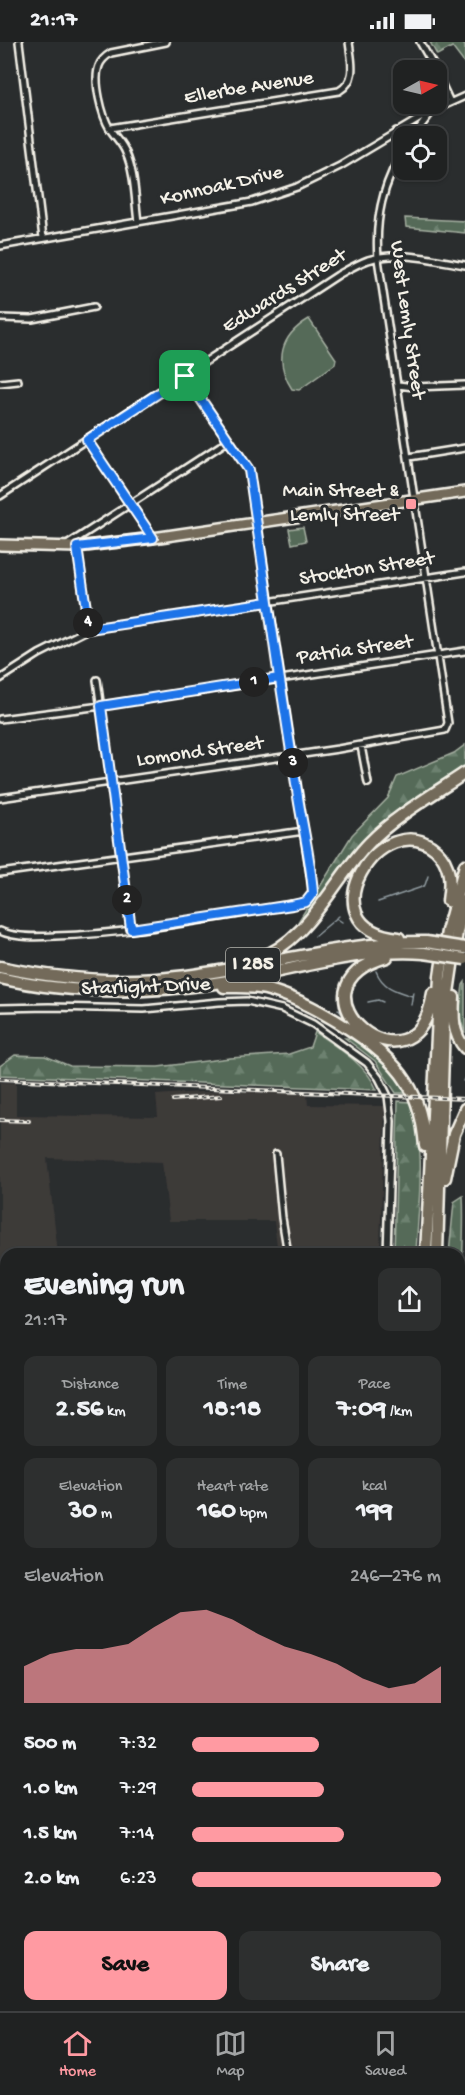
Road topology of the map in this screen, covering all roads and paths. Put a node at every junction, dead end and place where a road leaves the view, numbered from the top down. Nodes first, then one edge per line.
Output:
1 (19, 42) edge
2 (166, 42) edge
3 (349, 42) edge
4 (420, 42) edge
5 (430, 60) edge
6 (447, 95) edge
7 (465, 96) edge
8 (450, 102) junction
9 (447, 104) edge
10 (427, 114) edge
11 (431, 114) edge
12 (405, 126) edge
13 (421, 126) edge
14 (110, 128) junction
15 (393, 133) edge
16 (393, 168) edge
17 (138, 222) junction
18 (43, 238) junction
19 (0, 246) edge
20 (378, 258) junction
21 (465, 265) edge
22 (94, 307) dead end
23 (0, 318) edge
24 (185, 376) junction
25 (18, 381) dead end
26 (0, 383) edge
27 (398, 385) junction
28 (465, 385) edge
29 (87, 440) junction
30 (229, 440) junction
31 (465, 448) edge
32 (409, 457) junction
33 (465, 492) edge
34 (0, 496) edge
35 (415, 499) junction
36 (130, 505) junction
37 (256, 523) junction
38 (153, 538) junction
39 (0, 545) edge
40 (64, 547) junction
41 (77, 547) junction
42 (465, 572) edge
43 (427, 578) junction
44 (268, 602) junction
45 (89, 629) junction
46 (465, 651) edge
47 (438, 655) junction
48 (279, 678) junction
49 (0, 679) edge
50 (97, 680) dead end
51 (445, 701) joint
52 (101, 706) junction
53 (0, 719) edge
54 (361, 746) junction
55 (292, 756) junction
56 (465, 773) edge
57 (112, 783) junction
58 (368, 783) dead end
59 (0, 798) edge
60 (304, 831) junction
61 (122, 857) junction
62 (465, 865) edge
63 (0, 873) edge
64 (465, 900) edge
65 (457, 927) edge
66 (131, 929) junction
67 (0, 931) edge
68 (418, 947) junction
69 (465, 948) edge
70 (465, 959) edge
71 (0, 967) edge
72 (207, 972) junction
73 (445, 976) junction
74 (0, 978) edge
75 (152, 990) junction
76 (0, 1008) edge
77 (465, 1048) edge
78 (465, 1109) edge
79 (276, 1154) dead end
80 (429, 1180) junction
81 (438, 1241) junction
82 (287, 1248) edge
83 (387, 1248) edge
84 (426, 1248) edge
85 (437, 1248) edge

1 - 18 street
2 - 14 street
3 - 14 street, Ellerbe Avenue
4 - 5 street
6 - 8 street
7 - 8 street, Konnoak Drive
8 - 9 street, Konnoak Drive
10 - 12 street, Konnoak Drive
11 - 13 street
14 - 17 street
15 - 17 street, Konnoak Drive
16 - 20 street, West Lemly Street
17 - 18 street, Konnoak Drive
18 - 19 street, Konnoak Drive
20 - 21 street, Edwards Street
20 - 24 street, Edwards Street
20 - 27 street, West Lemly Street
22 - 23 street
24 - 29 street, Edwards Street
24 - 30 street
25 - 26 street
27 - 28 street
27 - 32 street, West Lemly Street
29 - 34 street, Edwards Street
29 - 36 street
30 - 36 street
30 - 37 street
31 - 32 street
32 - 35 street, West Lemly Street
33 - 35 main road
35 - 37 main road
35 - 43 street, West Lemly Street
36 - 38 street
36 - 40 street
37 - 38 main road
37 - 44 street
38 - 41 main road
39 - 40 main road
40 - 41 main road
41 - 45 street
42 - 43 street, Stockton Street
43 - 44 street, Stockton Street
43 - 47 street, West Lemly Street
44 - 45 street, Stockton Street
44 - 48 street
45 - 49 street, Stockton Street
46 - 47 street, Patria Street
47 - 48 street, Patria Street
47 - 51 street, West Lemly Street
48 - 52 street, Patria Street
48 - 55 street
50 - 52 street
51 - 54 street, Lomond Street
52 - 53 street, Patria Street
52 - 57 street
54 - 55 street, Lomond Street
54 - 58 street
55 - 57 street, Lomond Street
55 - 60 street
56 - 72 highway
57 - 59 street, Lomond Street
57 - 61 street
60 - 61 street
60 - 66 street
61 - 63 street
61 - 66 street
62 - 65 highway
64 - 65 highway
65 - 68 highway
65 - 73 highway
66 - 67 street
68 - 69 highway, I 285, bridge
68 - 70 highway, I 285, bridge
68 - 72 highway, I 285
68 - 73 highway
68 - 75 highway, I 285
71 - 72 highway, I 285
73 - 77 highway
73 - 80 highway
73 - 81 highway
74 - 75 highway, I 285
75 - 80 highway
76 - 83 street, Starlight Drive
78 - 81 highway
79 - 82 street
80 - 84 highway
81 - 85 highway

